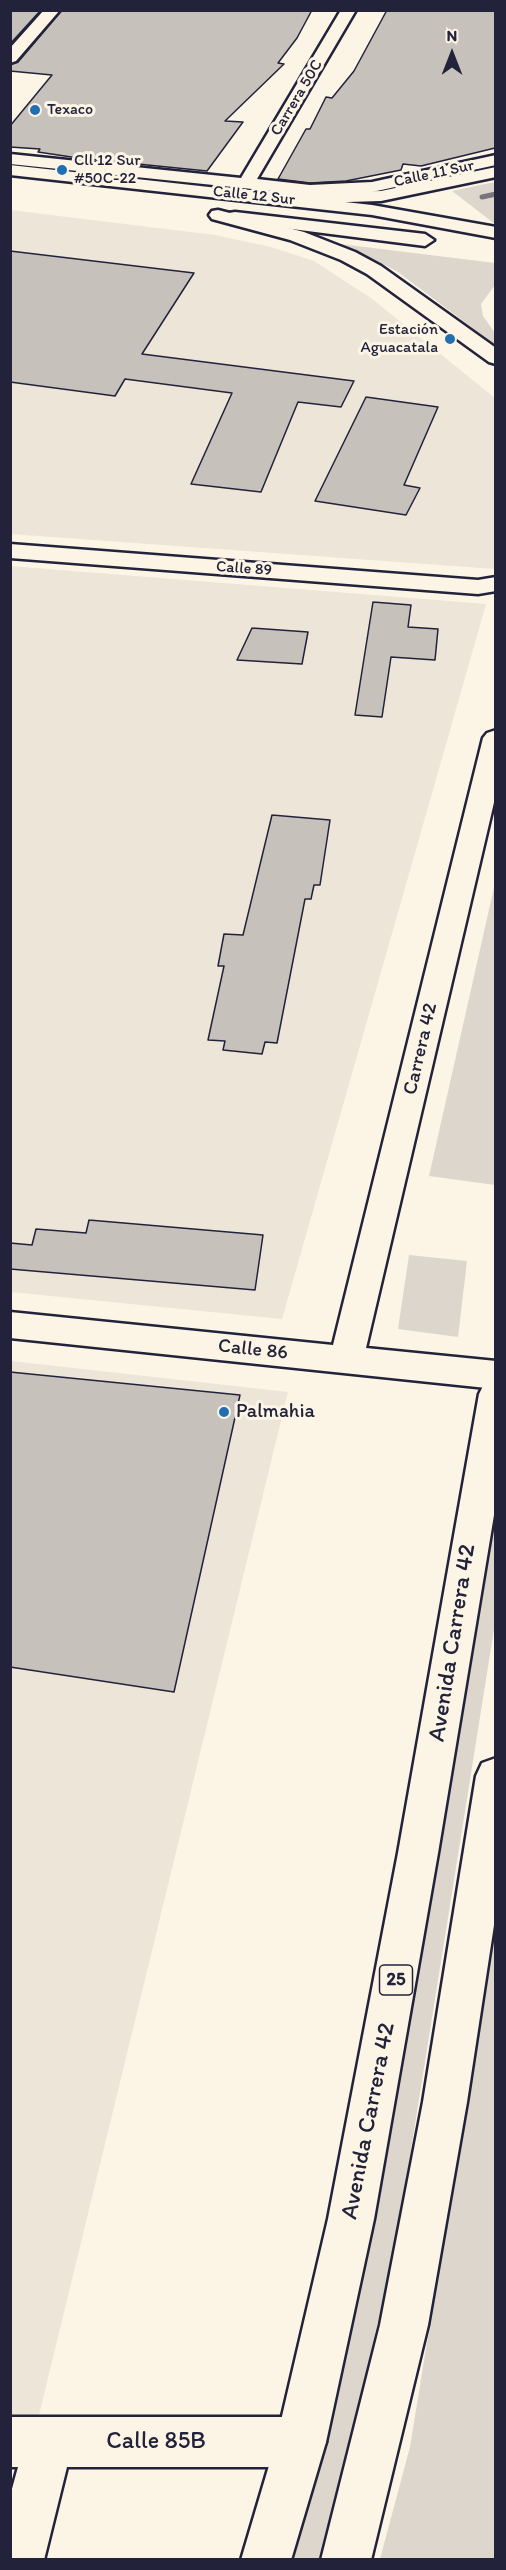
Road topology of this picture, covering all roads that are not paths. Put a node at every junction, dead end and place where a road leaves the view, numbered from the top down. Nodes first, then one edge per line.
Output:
1 (53, 10) edge
2 (349, 10) edge
3 (10, 58) edge
4 (10, 159) edge
5 (495, 160) edge
6 (10, 170) edge
7 (495, 172) edge
8 (98, 174) junction
9 (372, 187) joint
10 (237, 189) junction
11 (195, 213) dead end
12 (218, 215) junction
13 (495, 233) edge
14 (495, 249) edge
15 (495, 358) edge
16 (10, 552) edge
17 (490, 589) edge
18 (495, 738) edge
19 (10, 1324) edge
20 (346, 1359) junction
21 (495, 1375) edge
22 (495, 1394) edge
23 (495, 1776) edge
24 (30, 2442) edge
25 (301, 2442) junction
26 (266, 2548) edge
27 (19, 2559) edge
28 (346, 2559) edge

1 - 3 main road
2 - 10 main road, Carrera 50C
4 - 8 main road, Calle 12 Sur
5 - 9 main road, Calle 11 Sur
6 - 8 main road, Calle 12 Sur
7 - 10 main road
8 - 10 main road, Calle 12 Sur
9 - 10 main road, Calle 12 Sur
10 - 13 main road, Calle 12 Sur
11 - 12 main road, Calle 12 Sur
12 - 14 main road, Calle 12 Sur
12 - 15 main road
16 - 17 main road, Calle 89
18 - 20 main road, Carrera 42
19 - 20 main road, Calle 86
20 - 21 main road, Calle 86
22 - 25 main road, Avenida Carrera 42 / 25
23 - 28 main road
24 - 25 main road, Calle 85B
24 - 27 main road
25 - 26 main road, Avenida Carrera 42 / 25

